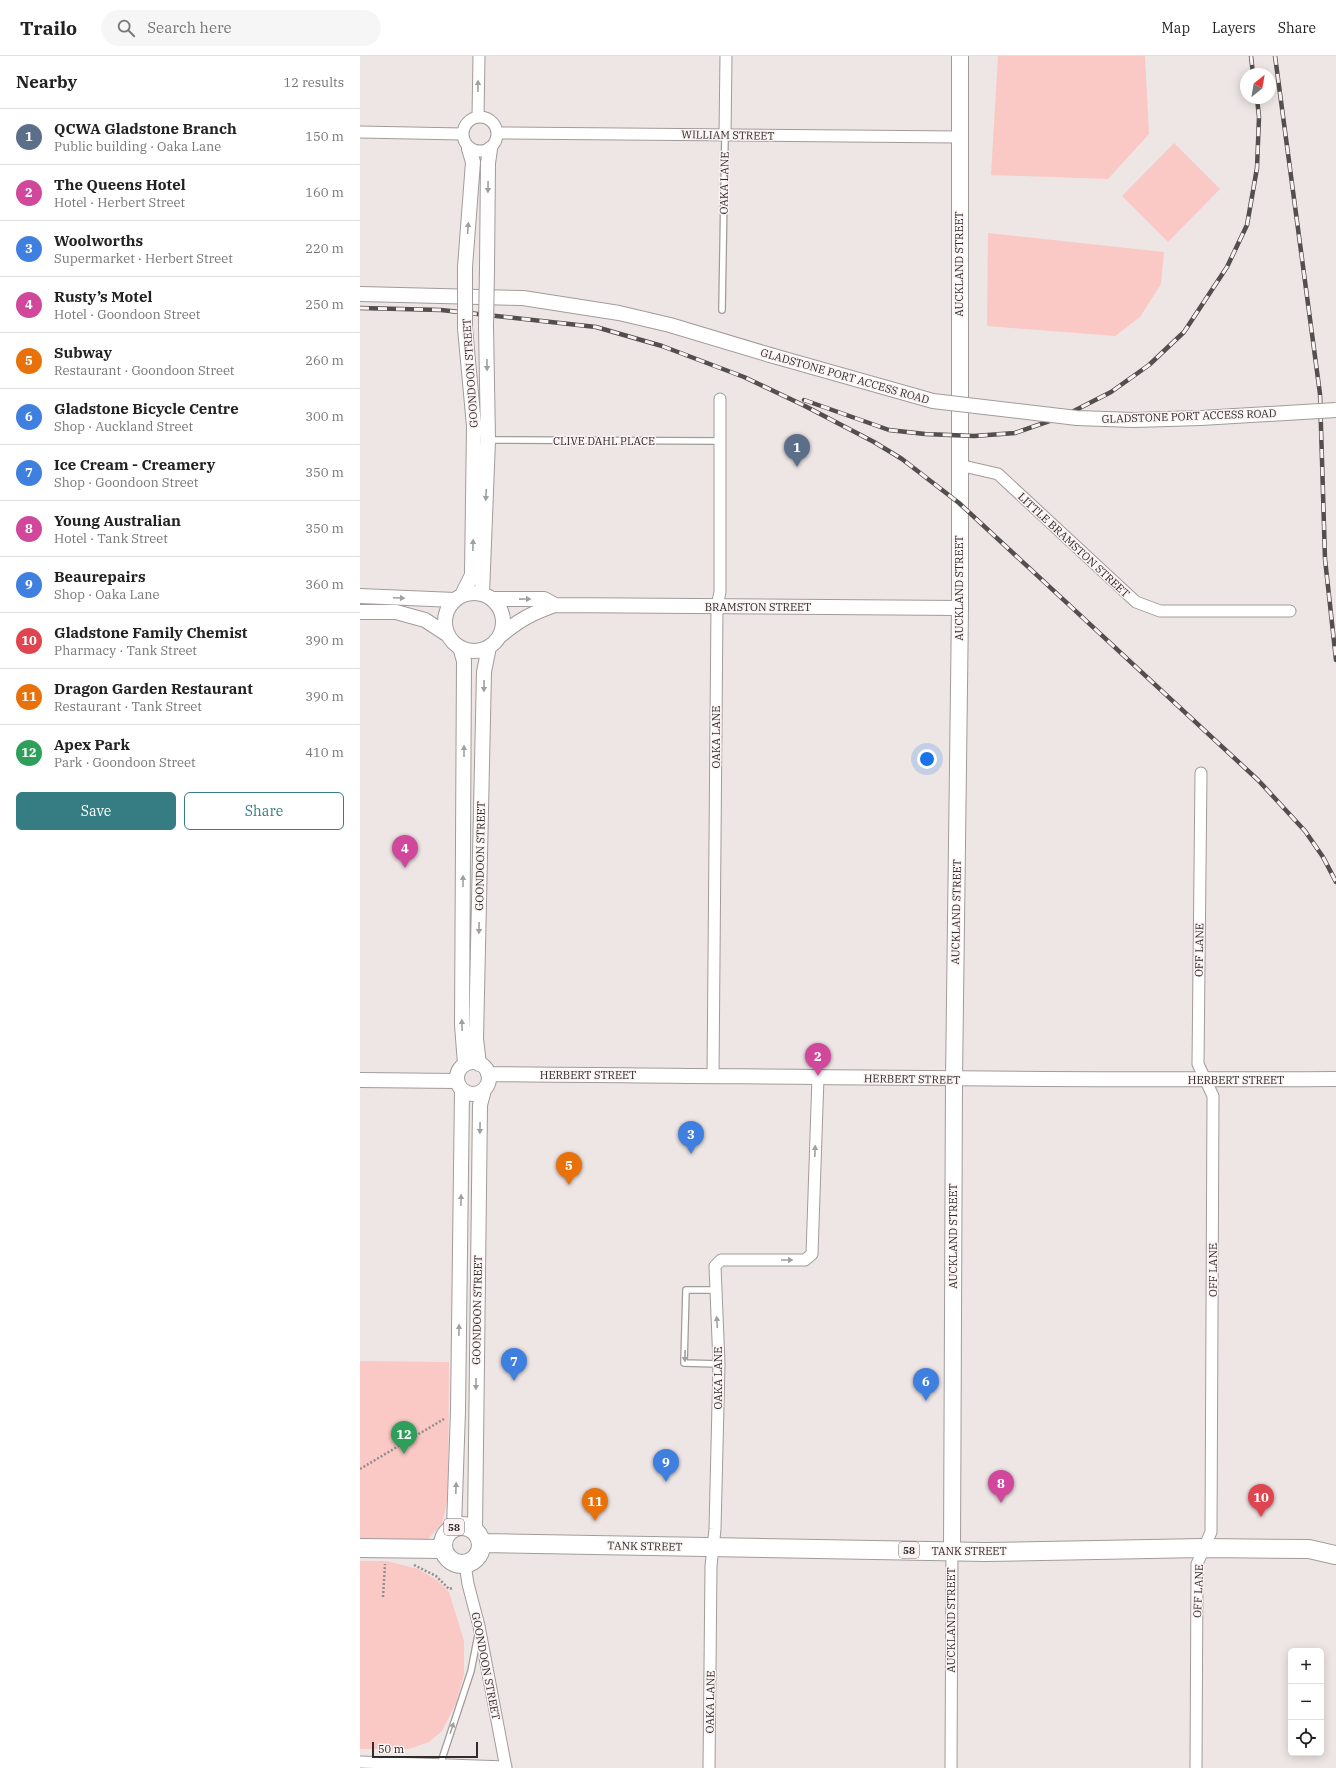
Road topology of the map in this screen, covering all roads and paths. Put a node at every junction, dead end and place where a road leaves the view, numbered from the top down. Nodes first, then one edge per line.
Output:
1 (479, 56) edge
2 (726, 56) edge
3 (960, 56) edge
4 (478, 117) junction
5 (360, 132) edge
6 (497, 133) junction
7 (462, 134) junction
8 (725, 135) junction
9 (959, 137) junction
10 (490, 148) junction
11 (470, 149) junction
12 (360, 294) edge
13 (722, 310) dead end
14 (720, 399) dead end
15 (1336, 410) edge
16 (488, 440) junction
17 (720, 441) junction
18 (959, 465) junction
19 (360, 596) edge
20 (487, 597) junction
21 (459, 598) junction
22 (555, 605) junction
23 (717, 606) junction
24 (960, 608) junction
25 (1290, 611) dead end
26 (360, 612) edge
27 (448, 635) junction
28 (500, 636) junction
29 (489, 647) junction
30 (460, 648) junction
31 (1201, 773) dead end
32 (465, 1064) junction
33 (484, 1069) junction
34 (713, 1076) junction
35 (818, 1077) junction
36 (1336, 1079) edge
37 (360, 1080) edge
38 (954, 1080) junction
39 (1207, 1080) junction
40 (460, 1086) junction
41 (484, 1090) junction
42 (715, 1290) junction
43 (718, 1369) junction
44 (458, 1411) junction
45 (360, 1469) edge
46 (454, 1527) junction
47 (478, 1536) junction
48 (714, 1546) junction
49 (360, 1548) edge
50 (1204, 1548) junction
51 (443, 1549) junction
52 (952, 1551) junction
53 (1336, 1558) edge
54 (385, 1561) dead end
55 (465, 1564) junction
56 (414, 1565) dead end
57 (453, 1588) dead end
58 (383, 1597) dead end
59 (479, 1626) junction
60 (360, 1762) edge
61 (440, 1765) junction
62 (506, 1768) edge
63 (709, 1768) edge
64 (951, 1768) edge
65 (1196, 1768) edge

4 -> 1 street
2 - 8 street, OAKA LANE
3 - 9 main road, AUCKLAND STREET
4 - 6 street
4 - 7 street
5 - 7 street
6 - 8 street, WILLIAM STREET
6 - 10 street
7 - 11 street
8 - 9 street, WILLIAM STREET
8 - 13 lane, OAKA LANE
9 - 18 main road, AUCKLAND STREET
10 - 11 street
10 -> 16 street, GOONDOON STREET, bridge
21 -> 11 street, GOONDOON STREET, bridge
12 - 15 street, GLADSTONE PORT ACCESS ROAD, bridge
14 - 17 street, OAKA LANE
16 - 17 lane, CLIVE DAHL PLACE
16 -> 20 street, GOONDOON STREET
17 - 23 street, OAKA LANE
18 - 24 main road, AUCKLAND STREET
18 - 25 street, LITTLE BRAMSTON STREET
19 -> 21 street
20 - 21 street
20 -> 22 street, BRAMSTON STREET
20 - 28 street
21 - 27 street
22 - 23 street, BRAMSTON STREET
22 - 28 street, BRAMSTON STREET
23 - 24 street, BRAMSTON STREET
23 - 34 street, OAKA LANE
24 - 38 main road, AUCKLAND STREET
26 - 27 street
27 - 30 street
28 - 29 street
29 - 30 street
29 -> 33 street, GOONDOON STREET
32 -> 30 street, GOONDOON STREET
31 - 39 street, OFF LANE
32 - 33 street
32 - 40 street
33 - 34 street, HERBERT STREET
33 - 41 street
34 - 35 street, HERBERT STREET
35 - 38 street, HERBERT STREET
42 -> 35 street, OAKA LANE
36 - 39 street, HERBERT STREET
37 - 40 street
38 - 39 street, HERBERT STREET
38 - 52 main road, AUCKLAND STREET
39 - 50 street, OFF LANE
40 - 41 street
44 -> 40 street, GOONDOON STREET
41 -> 47 street, GOONDOON STREET
43 -> 42 street, OAKA LANE
42 -> 43 lane
43 - 48 street, OAKA LANE
44 - 45 path
46 -> 44 street, GOONDOON STREET
46 - 47 main road, 58
46 - 51 main road, 58
47 - 48 main road, TANK STREET / 58
47 - 55 main road
48 - 52 main road, TANK STREET / 58
48 - 63 street, OAKA LANE
49 - 51 main road, 58
50 - 52 main road, TANK STREET / 58
50 - 53 main road, TANK STREET / 58
50 - 65 street, OFF LANE
51 - 55 main road, 58
52 - 64 street, AUCKLAND STREET
54 - 58 path
55 - 59 street, GOONDOON STREET
56 - 57 path
61 -> 59 lane
59 - 62 street, GOONDOON STREET
60 - 61 street
61 - 62 street

